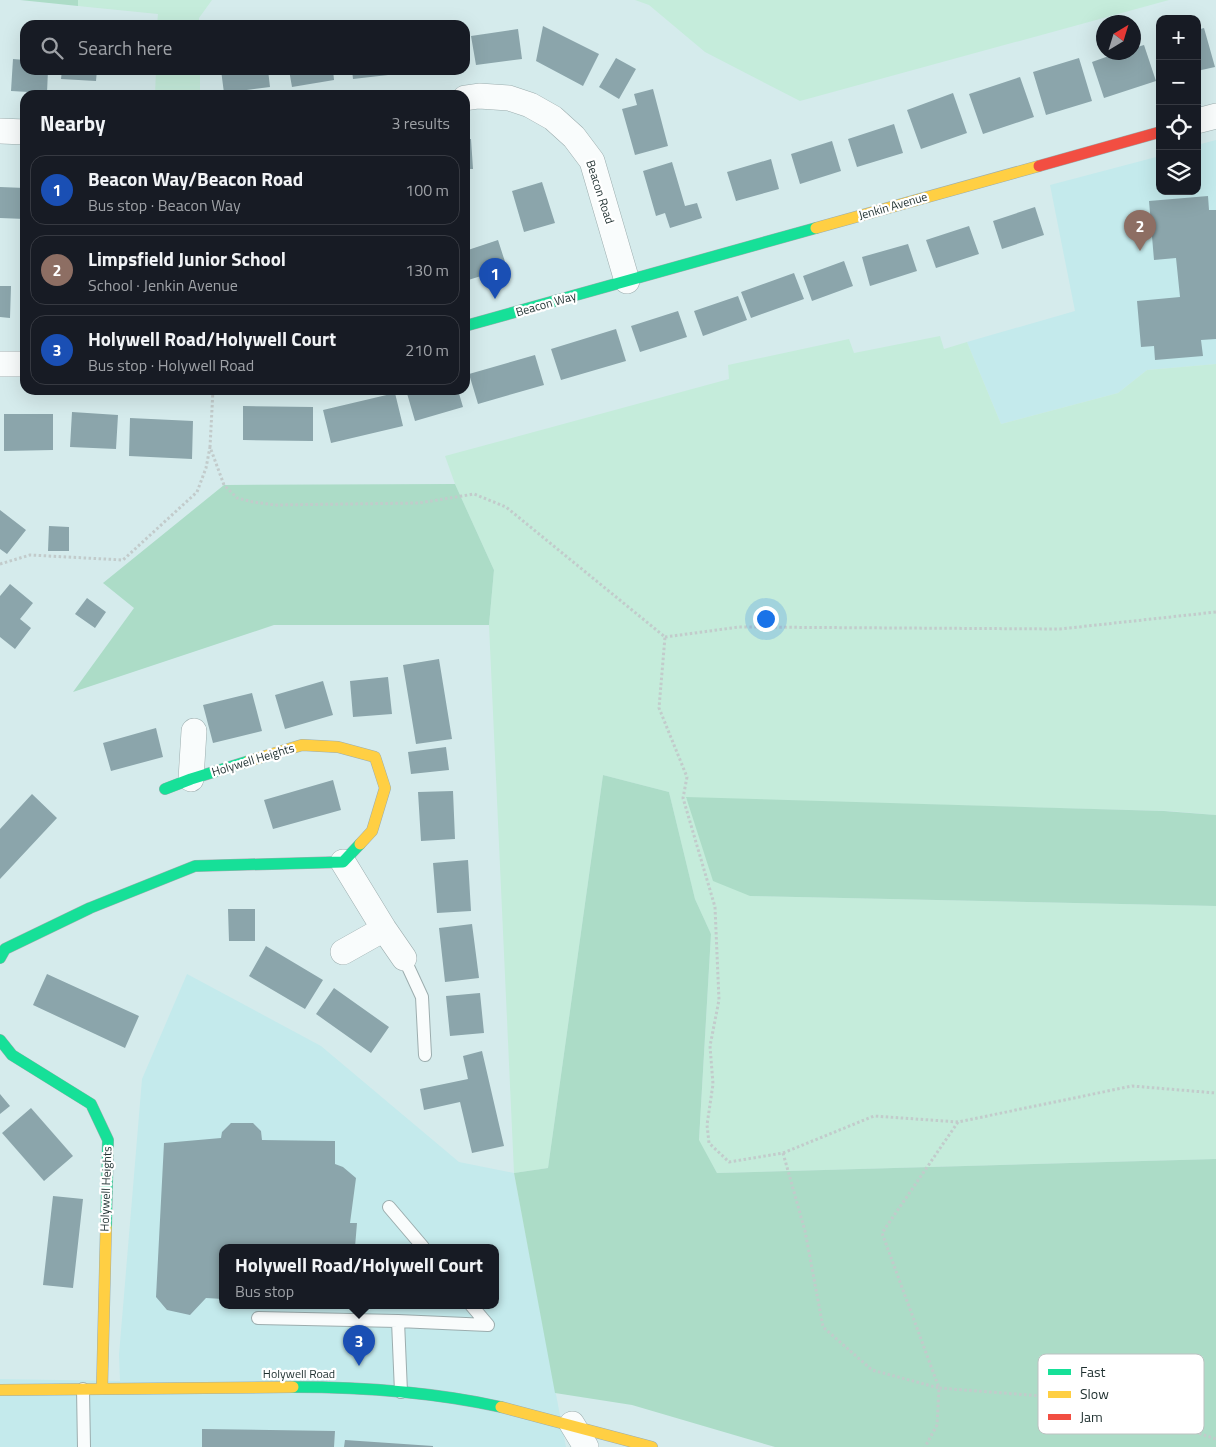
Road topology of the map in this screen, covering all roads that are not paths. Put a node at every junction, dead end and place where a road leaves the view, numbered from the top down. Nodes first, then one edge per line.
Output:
1 (470, 97) edge
2 (1216, 116) edge
3 (1201, 120) edge
4 (0, 131) edge
5 (20, 132) edge
6 (1156, 133) edge
7 (627, 281) junction
8 (470, 325) edge
9 (0, 364) edge
10 (20, 364) edge
11 (194, 731) dead end
12 (191, 778) junction
13 (165, 789) dead end
14 (343, 862) junction
15 (384, 929) junction
16 (343, 952) dead end
17 (0, 958) edge
18 (404, 958) joint
19 (0, 1040) edge
20 (425, 1056) dead end
21 (389, 1208) dead end
22 (419, 1244) edge
23 (474, 1309) edge
24 (258, 1318) dead end
25 (398, 1321) junction
26 (83, 1389) junction
27 (102, 1389) junction
28 (0, 1390) edge
29 (401, 1392) junction
30 (572, 1424) junction
31 (84, 1447) edge
32 (586, 1447) edge
33 (652, 1447) edge

1 - 7 street, Beacon Road
2 - 3 street
4 - 5 street
6 - 7 street, Jenkin Avenue
7 - 8 street, Beacon Way
9 - 10 street
11 - 12 street, Holywell Heights
12 - 13 street, Holywell Heights
12 - 14 street, Holywell Heights
14 - 15 street
14 - 17 street
15 - 16 street
15 - 18 street
18 - 20 lane
19 - 27 street, Holywell Heights
21 - 22 lane
23 - 25 lane
24 - 25 lane
25 - 29 lane
26 - 27 street, Holywell Road
26 - 28 street, Holywell Road
26 - 31 lane
27 - 29 street, Holywell Road
29 - 30 street, Holywell Road
30 - 32 street
30 - 33 street, Holywell Road

